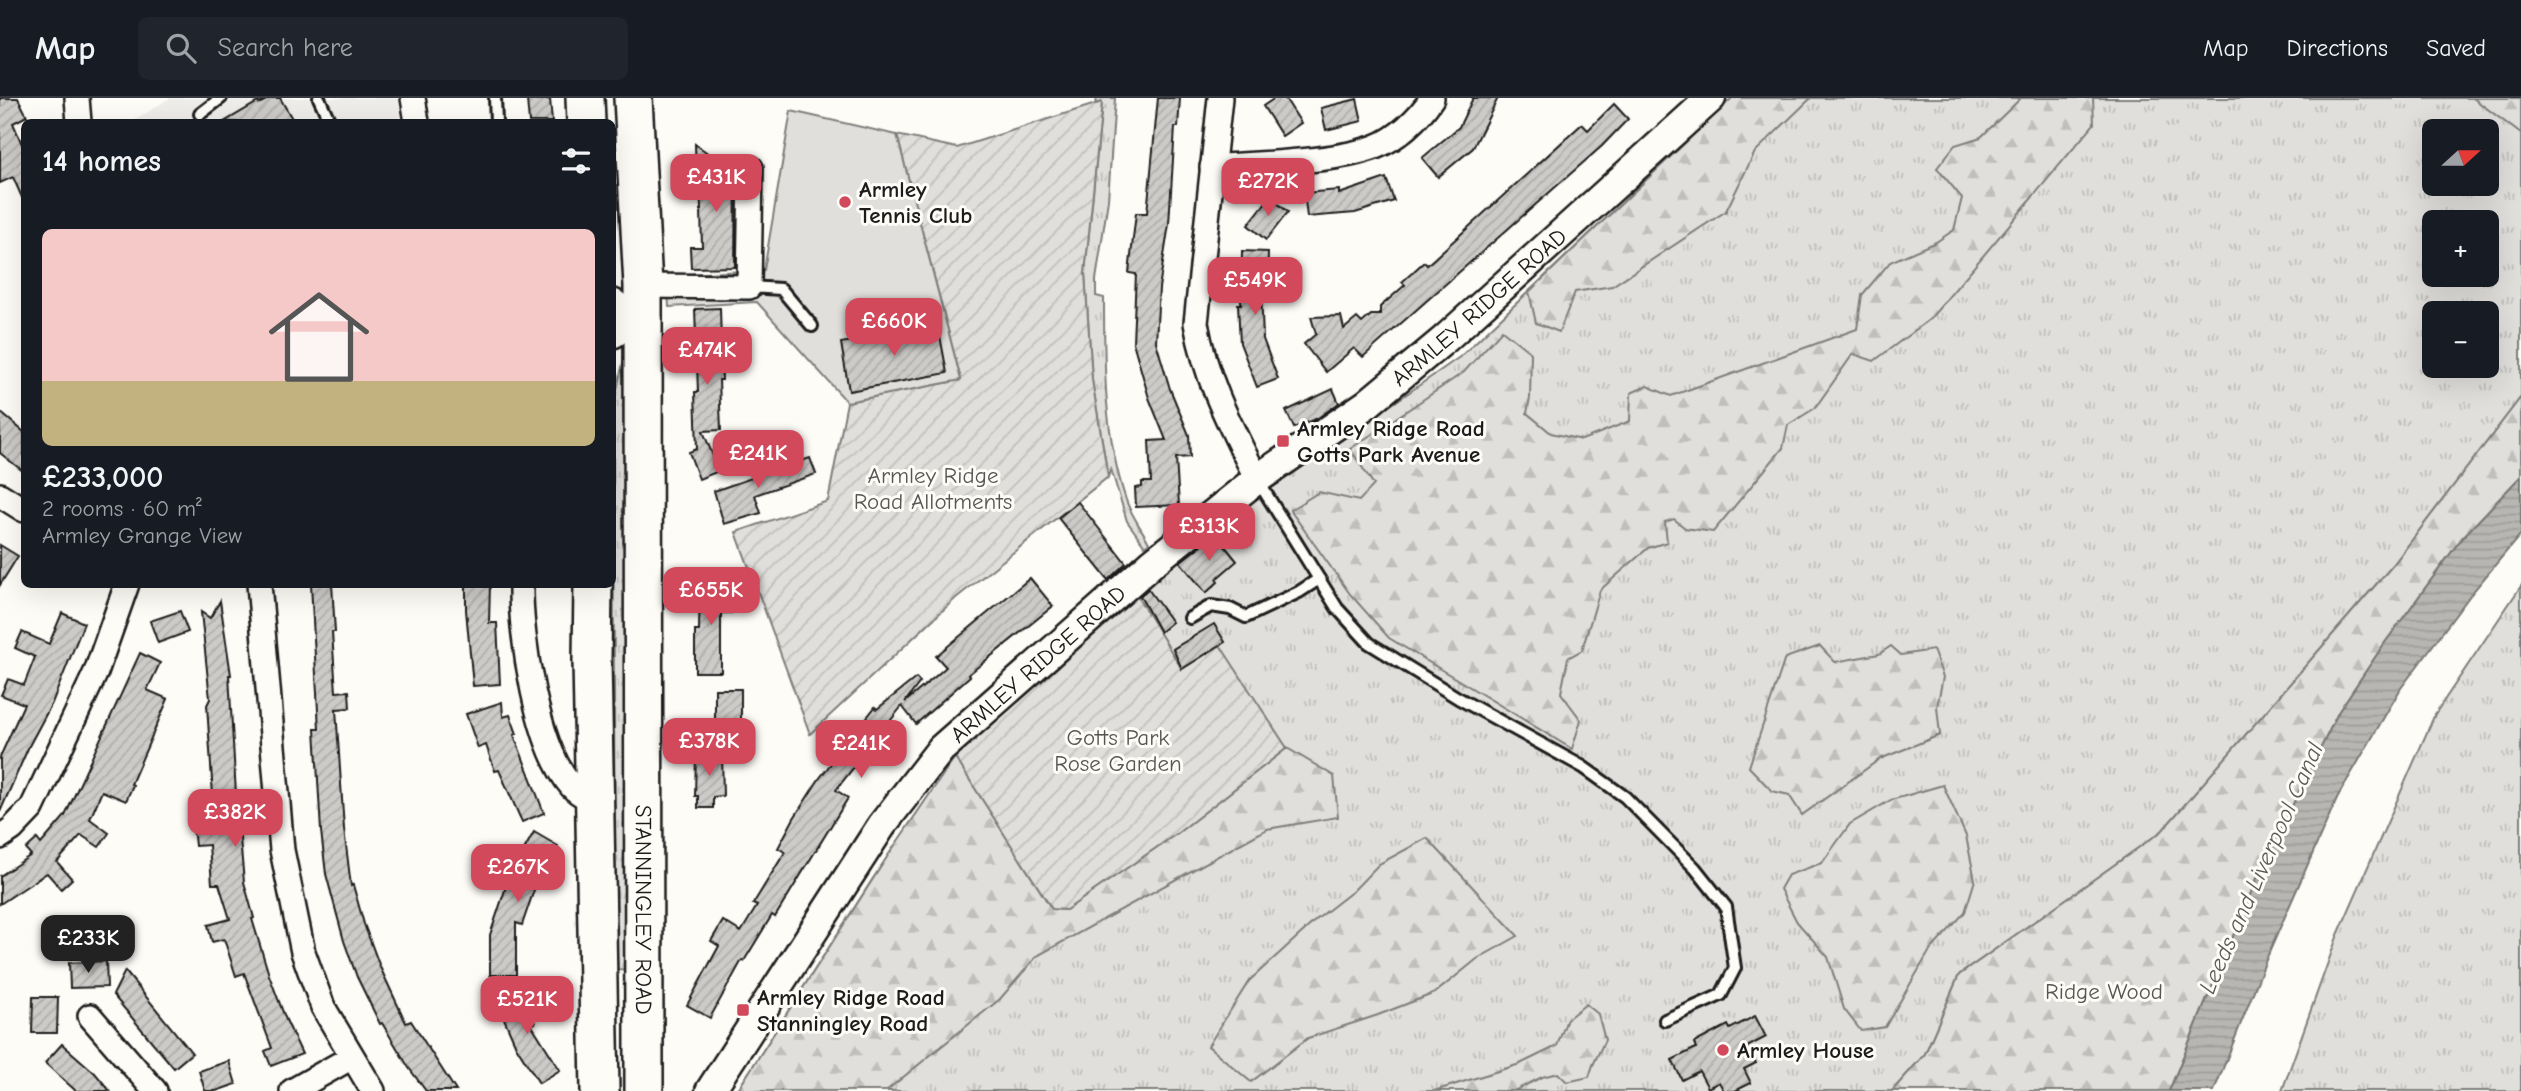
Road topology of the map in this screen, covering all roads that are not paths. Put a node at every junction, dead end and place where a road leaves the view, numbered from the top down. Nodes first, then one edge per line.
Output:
1 (77, 98) edge
2 (221, 98) edge
3 (319, 98) edge
4 (413, 98) edge
5 (495, 98) edge
6 (585, 98) edge
7 (632, 98) edge
8 (1220, 98) edge
9 (1432, 98) edge
10 (1711, 98) edge
11 (200, 114) dead end
12 (79, 119) edge
13 (329, 119) edge
14 (416, 119) edge
15 (496, 119) edge
16 (586, 119) edge
17 (1212, 167) junction
18 (751, 168) dead end
19 (626, 215) edge
20 (616, 250) edge
21 (643, 286) junction
22 (749, 287) junction
23 (812, 326) dead end
24 (1257, 479) junction
25 (0, 495) edge
26 (21, 508) edge
27 (1318, 579) junction
28 (126, 588) edge
29 (259, 588) edge
30 (521, 588) edge
31 (593, 588) edge
32 (1190, 618) dead end
33 (595, 802) junction
34 (0, 837) edge
35 (645, 867) junction
36 (598, 983) junction
37 (90, 1016) dead end
38 (1665, 1020) dead end
39 (352, 1057) junction
40 (155, 1091) edge
41 (292, 1091) edge
42 (373, 1091) edge
43 (600, 1091) edge
44 (644, 1091) edge
45 (710, 1091) edge

1 - 12 street
2 - 11 lane
3 - 13 lane
4 - 14 street
5 - 15 lane
6 - 16 main road
7 - 19 main road, STANNINGLEY ROAD
8 - 17 street
9 - 17 street
10 - 24 street, ARMLEY RIDGE ROAD
17 - 24 street
18 - 22 street
19 - 20 main road
19 - 21 main road, STANNINGLEY ROAD
21 - 22 street
21 - 35 main road, STANNINGLEY ROAD
22 - 23 lane
24 - 27 lane
24 - 45 street, ARMLEY RIDGE ROAD
25 - 26 street
27 - 32 lane
27 - 38 lane
28 - 34 street
29 - 39 street
30 - 33 street
31 - 33 main road, STANNINGLEY ROAD
33 - 36 main road, STANNINGLEY ROAD
35 - 36 main road
35 - 44 main road, STANNINGLEY ROAD
36 - 43 main road, STANNINGLEY ROAD
37 - 40 street
39 - 41 street
39 - 42 street

